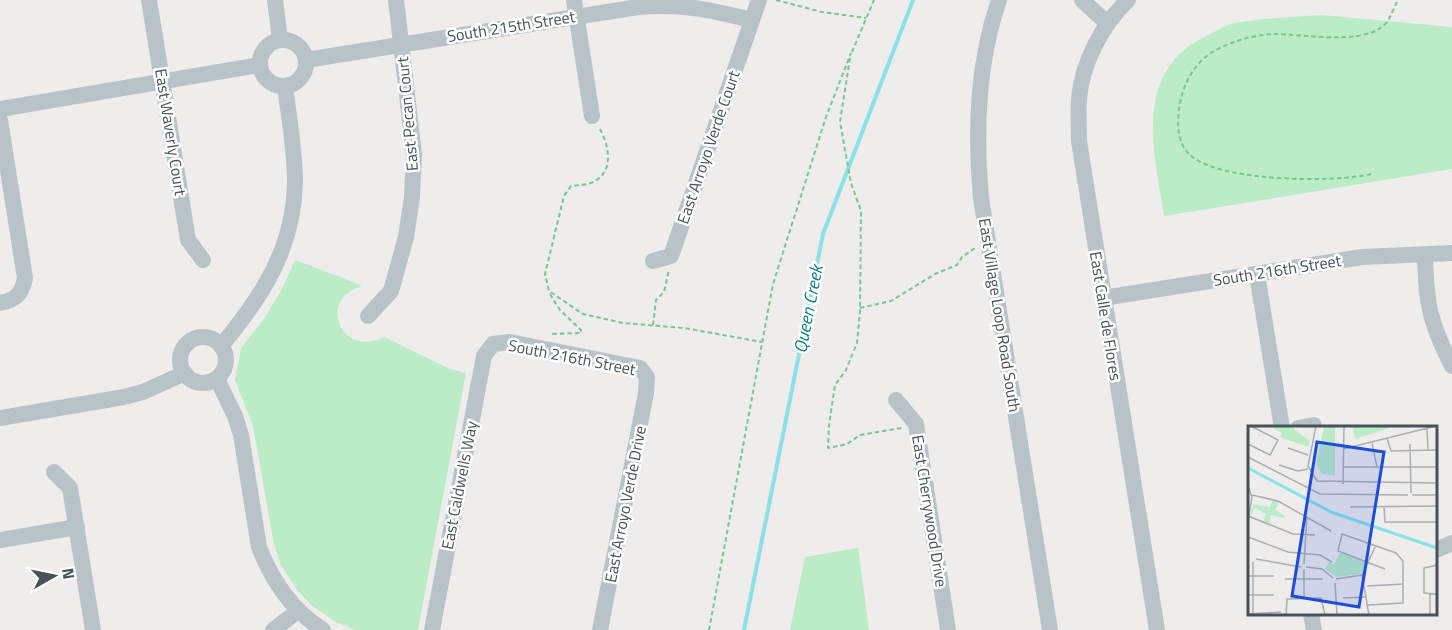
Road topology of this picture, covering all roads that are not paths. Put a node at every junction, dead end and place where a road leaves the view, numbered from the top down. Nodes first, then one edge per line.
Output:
1 (149, 0) edge
2 (275, 0) edge
3 (396, 0) edge
4 (759, 0) edge
5 (999, 0) edge
6 (1082, 0) edge
7 (1118, 3) edge
8 (575, 8) edge
9 (752, 20) junction
10 (1107, 23) junction
11 (280, 39) junction
12 (401, 43) junction
13 (306, 60) junction
14 (259, 65) junction
15 (162, 81) junction
16 (285, 86) junction
17 (0, 109) edge
18 (592, 116) road end
19 (0, 120) edge
20 (1452, 253) edge
21 (1425, 255) junction
22 (202, 260) dead end
23 (653, 261) dead end
24 (1257, 274) junction
25 (1103, 298) junction
26 (0, 303) edge
27 (368, 316) dead end
28 (493, 344) joint
29 (221, 346) junction
30 (1452, 366) edge
31 (185, 374) junction
32 (647, 377) joint
33 (217, 379) junction
34 (896, 400) dead end
35 (0, 418) edge
36 (1282, 426) edge
37 (54, 472) dead end
38 (76, 527) junction
39 (0, 540) edge
40 (1452, 543) edge
41 (1437, 550) edge
42 (298, 611) junction
43 (1311, 615) edge
44 (93, 630) edge
45 (273, 630) edge
46 (323, 630) edge
47 (432, 630) edge
48 (600, 630) edge
49 (948, 630) edge
50 (1050, 630) edge
51 (1157, 630) edge
52 (1314, 630) edge

1 - 15 street, East Waverly Court
2 - 11 street
3 - 12 street, East Pecan Court
4 - 9 street
5 - 50 street, East Village Loop Road South
6 - 10 street
7 - 10 street, East Calle de Flores
8 - 9 street, South 215th Street
8 - 12 street, South 215th Street
8 - 18 street
9 - 23 street, East Arroyo Verde Court
10 - 25 street, East Calle de Flores
11 - 13 street
11 - 14 street
12 - 13 street, South 215th Street
12 - 27 street, East Pecan Court
13 - 16 street
14 - 15 street
14 - 16 street
15 - 17 street
15 - 22 street, East Waverly Court
16 - 29 street
19 - 26 street
20 - 21 street, South 216th Street
21 - 24 street, South 216th Street
21 - 30 street
24 - 25 street, South 216th Street
24 - 36 street
25 - 51 street, East Calle de Flores
28 - 32 street, South 216th Street
28 - 47 street, East Caldwells Way
29 - 31 street
29 - 33 street
31 - 33 street
31 - 35 street
32 - 48 street, East Arroyo Verde Drive
33 - 42 street
34 - 49 street, East Cherrywood Drive
37 - 38 street
38 - 39 street
38 - 44 street
40 - 41 street
42 - 45 street
42 - 46 street
43 - 52 street

